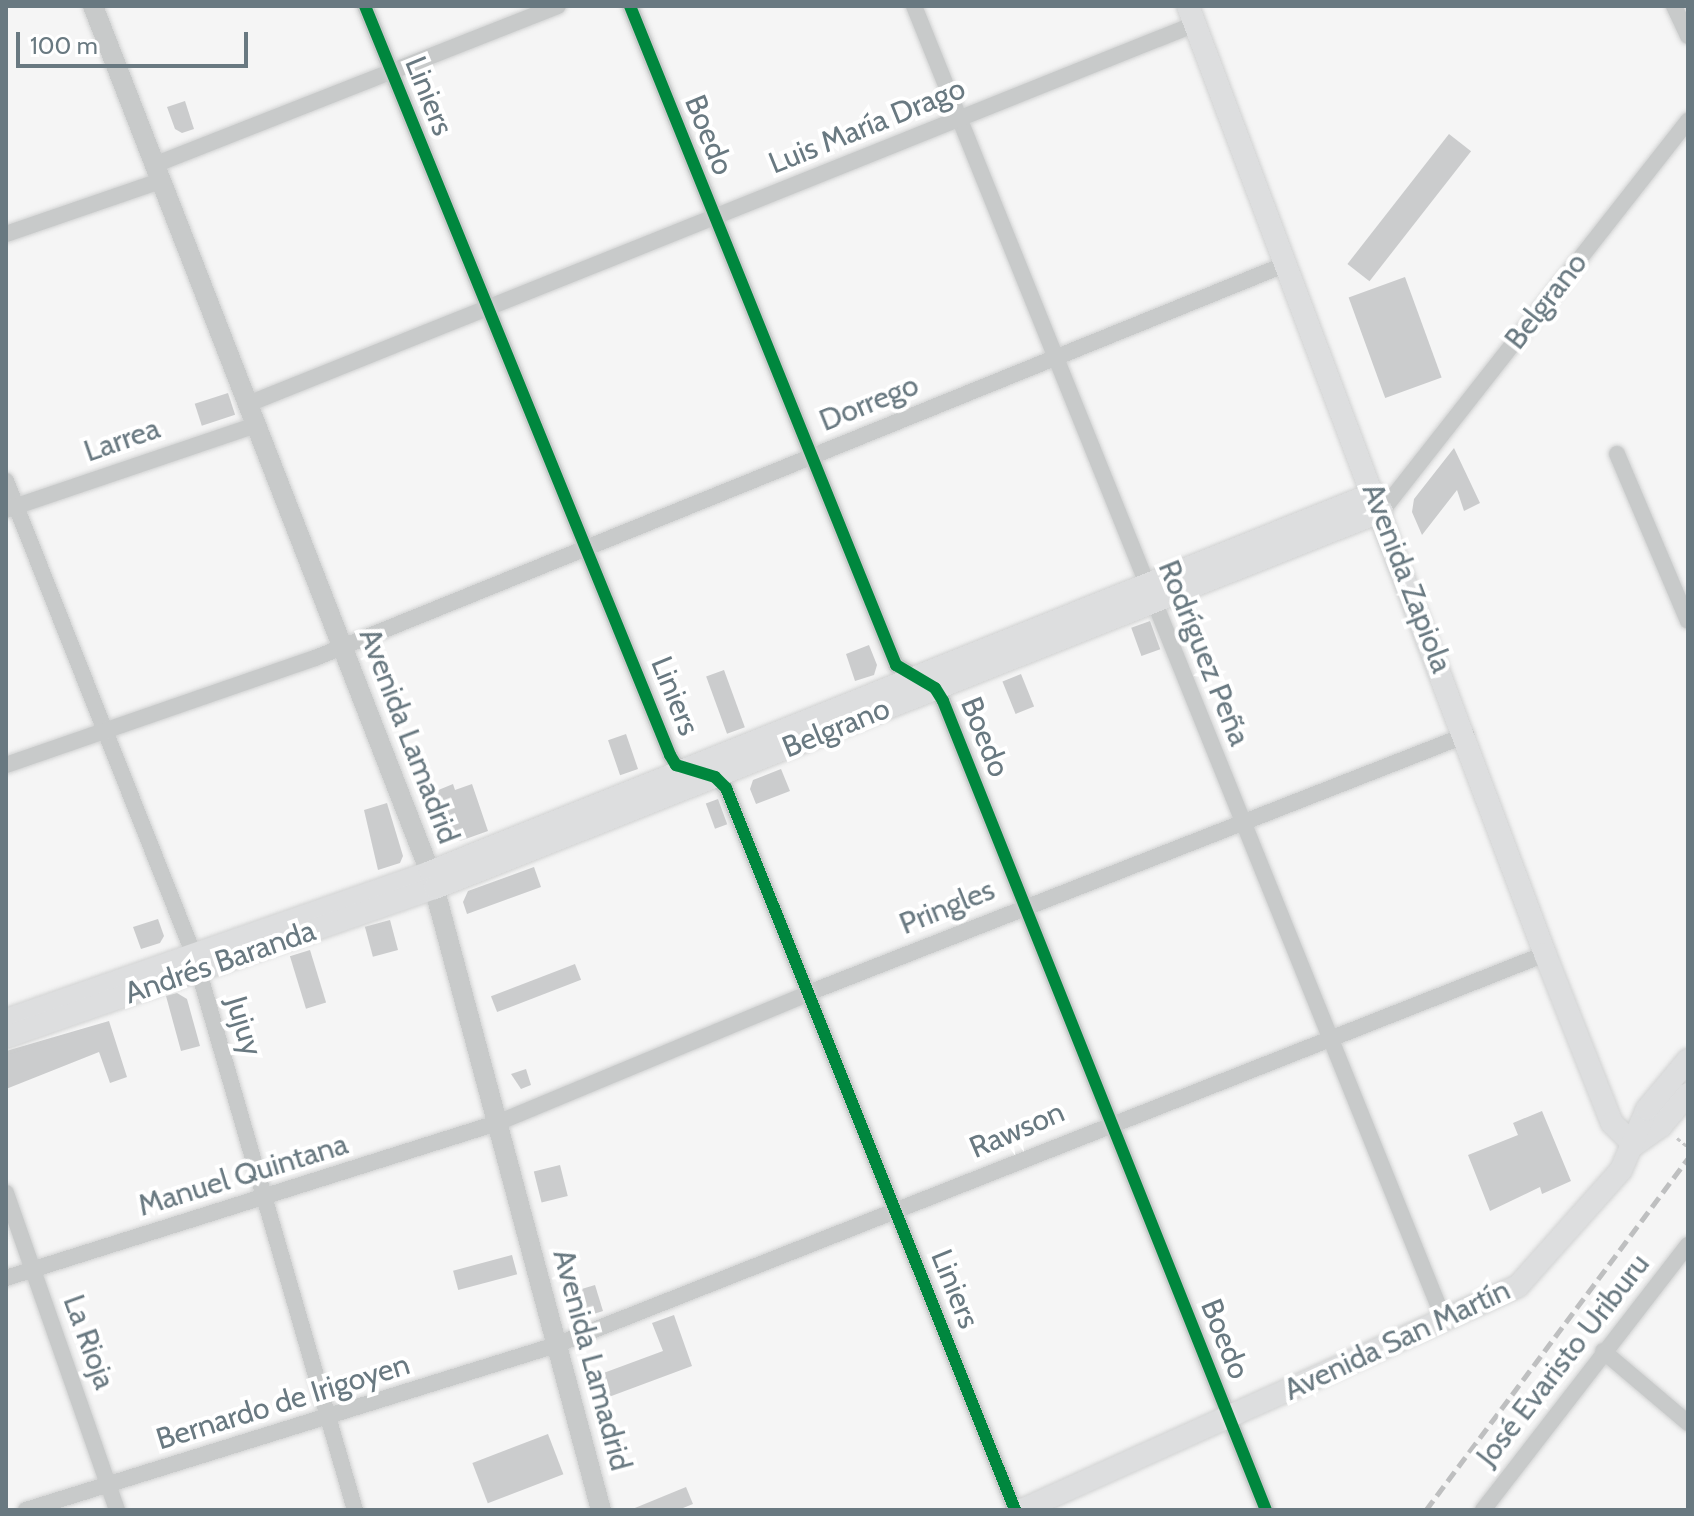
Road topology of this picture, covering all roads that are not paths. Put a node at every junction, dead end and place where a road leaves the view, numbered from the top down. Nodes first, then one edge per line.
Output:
1 (93, 6) edge
2 (365, 6) edge
3 (558, 6) edge
4 (630, 6) edge
5 (914, 6) edge
6 (1674, 6) edge
7 (1191, 15) edge
8 (1688, 36) edge
9 (391, 74) junction
10 (958, 117) junction
11 (1688, 121) edge
12 (157, 173) junction
13 (713, 217) junction
14 (6, 234) edge
15 (1284, 265) junction
16 (488, 308) junction
17 (1053, 356) junction
18 (248, 404) junction
19 (256, 425) junction
20 (1617, 454) dead end
21 (809, 456) junction
22 (6, 481) edge
23 (1378, 502) junction
24 (11, 508) edge
25 (586, 545) junction
26 (1149, 592) junction
27 (1688, 621) edge
28 (342, 647) junction
29 (914, 678) junction
30 (935, 688) junction
31 (104, 732) junction
32 (1466, 735) junction
33 (6, 765) edge
34 (687, 770) junction
35 (715, 777) junction
36 (1242, 822) junction
37 (432, 880) junction
38 (1025, 907) junction
39 (1545, 954) junction
40 (196, 962) junction
41 (811, 992) junction
42 (6, 1020) edge
43 (6, 1037) edge
44 (1328, 1037) junction
45 (1688, 1060) edge
46 (1688, 1094) edge
47 (1110, 1122) junction
48 (497, 1123) junction
49 (1634, 1145) junction
50 (6, 1193) edge
51 (266, 1198) junction
52 (896, 1211) junction
53 (1688, 1245) edge
54 (33, 1269) junction
55 (6, 1278) edge
56 (1444, 1320) junction
57 (556, 1345) junction
58 (1603, 1351) junction
59 (331, 1417) junction
60 (1228, 1417) junction
61 (1688, 1423) edge
62 (111, 1484) junction
63 (26, 1510) edge
64 (117, 1510) edge
65 (355, 1510) edge
66 (601, 1510) edge
67 (1015, 1510) edge
68 (1022, 1510) edge
69 (1266, 1510) edge
70 (1483, 1510) edge

1 - 12 street, Avenida Lamadrid
2 - 9 street, Liniers
3 - 9 street
4 - 13 street, Boedo
5 - 10 street, Rodríguez Peña
6 - 8 street
7 - 10 street, Luis María Drago
7 - 15 main road, Avenida Zapiola
9 - 12 street
9 - 16 street, Liniers
10 - 13 street, Luis María Drago
10 - 17 street, Rodríguez Peña
11 - 23 street, Belgrano
12 - 14 street
12 - 18 street, Avenida Lamadrid
13 - 16 street, Luis María Drago
13 - 21 street, Boedo
15 - 17 street, Dorrego
15 - 23 main road, Avenida Zapiola
16 - 18 street, Luis María Drago
16 - 25 street, Liniers
17 - 21 street, Dorrego
17 - 26 street, Rodríguez Peña
18 - 19 street, Avenida Lamadrid
19 - 24 street, Larrea
19 - 28 street, Avenida Lamadrid
20 - 27 street
21 - 25 street, Dorrego
21 - 29 street, Boedo
22 - 24 street, Jujuy
23 - 26 main road, Belgrano
23 - 32 main road, Avenida Zapiola
24 - 31 street, Jujuy
25 - 28 street, Dorrego
25 - 34 street, Liniers
26 - 29 main road, Belgrano
26 - 30 main road, Belgrano
26 - 36 street, Rodríguez Peña
28 - 31 street, Dorrego
28 - 37 street, Avenida Lamadrid
29 - 30 street, Boedo
29 - 34 main road, Belgrano
30 - 35 main road, Belgrano
30 - 38 street, Boedo
31 - 33 street, Dorrego
31 - 40 street, Jujuy
32 - 36 street, Pringles
32 - 39 main road, Avenida Zapiola
34 - 35 street, Liniers
34 - 37 main road, Belgrano
35 - 37 main road, Belgrano
35 - 41 street, Liniers
36 - 38 street, Pringles
36 - 44 street, Rodríguez Peña
37 - 40 main road, Andrés Baranda
37 - 48 street, Avenida Lamadrid
38 - 41 street, Pringles
38 - 47 street, Boedo
39 - 44 street, Rawson
39 - 49 main road, Avenida Zapiola
40 - 42 main road, Andrés Baranda
40 - 43 main road, Andrés Baranda
40 - 51 street, Jujuy
41 - 48 street, Pringles
41 - 52 street, Liniers
44 - 47 street, Rawson
44 - 56 street, Rodríguez Peña
45 - 49 main road, Avenida San Martín
46 - 49 main road, Avenida San Martín
47 - 52 street, Rawson
47 - 60 street, Boedo
48 - 51 street, Manuel Quintana
48 - 57 street, Avenida Lamadrid
49 - 56 main road, Avenida San Martín
50 - 54 street, La Rioja
51 - 54 street, Manuel Quintana
51 - 59 street, Jujuy
52 - 57 street, Rawson
52 - 67 street, Liniers
53 - 58 street, José Evaristo Uriburu
54 - 55 street, Manuel Quintana
54 - 62 street, La Rioja
56 - 60 main road, Avenida San Martín
57 - 59 street, Bernardo de Irigoyen
57 - 66 street, Avenida Lamadrid
58 - 61 street
58 - 70 street, José Evaristo Uriburu
59 - 62 street, Bernardo de Irigoyen
59 - 65 street, Jujuy
60 - 68 main road, Avenida San Martín
60 - 69 street, Boedo
62 - 63 street, Bernardo de Irigoyen
62 - 64 street, La Rioja

